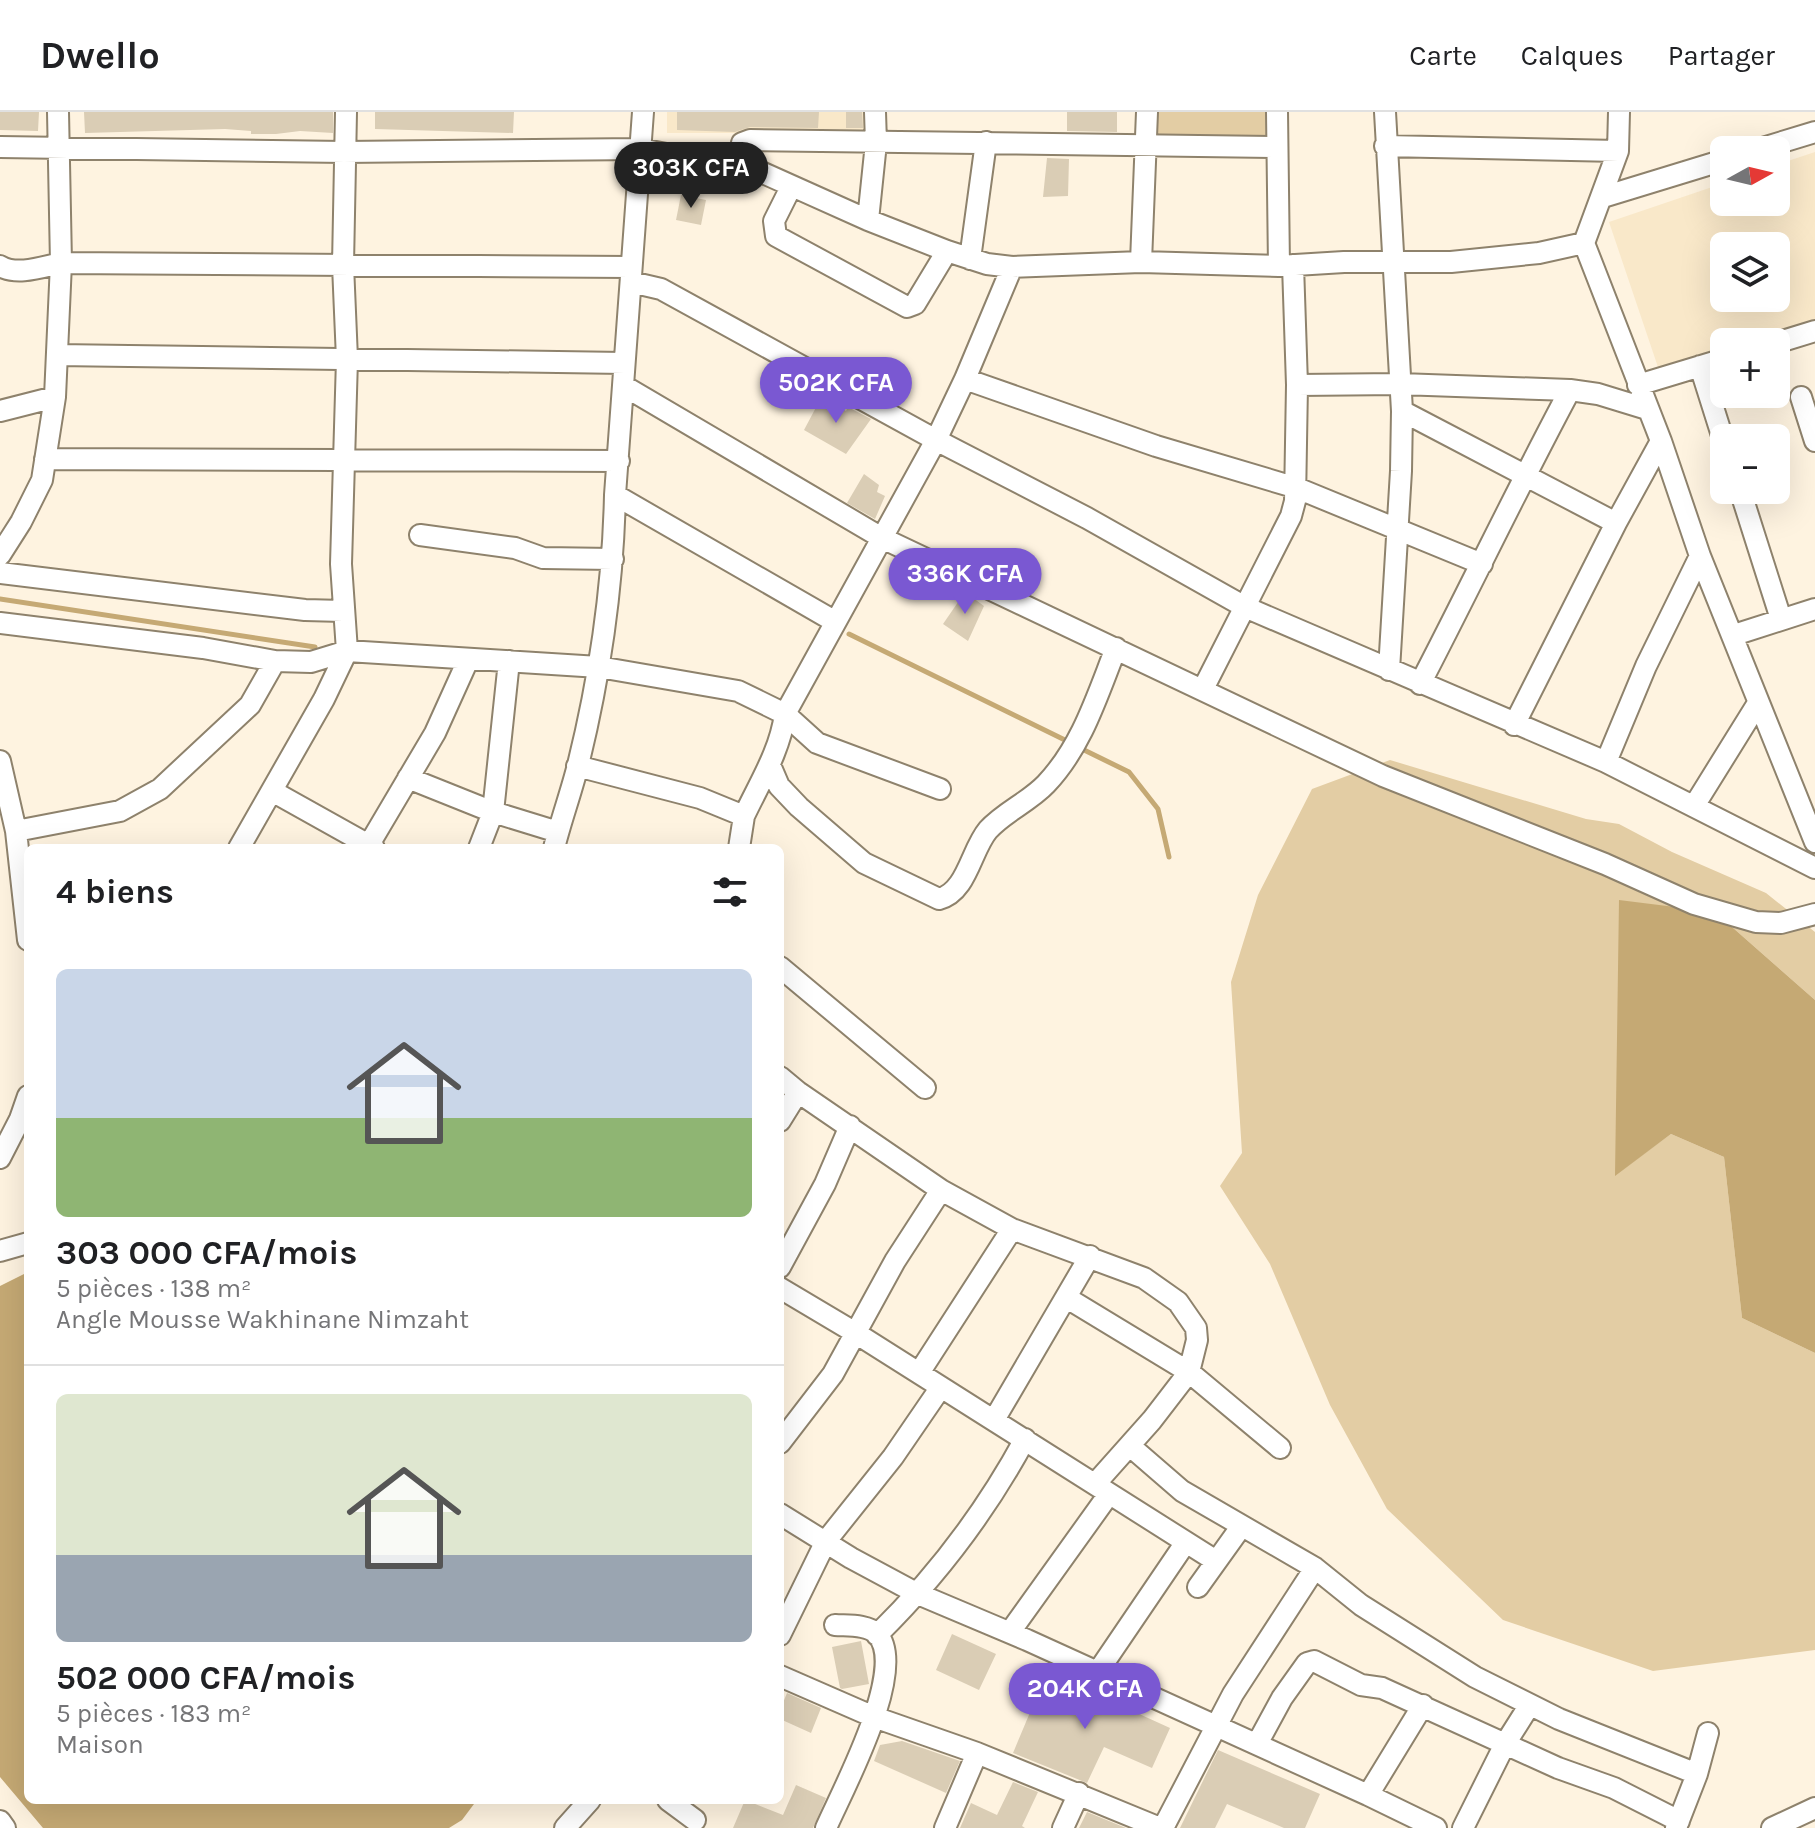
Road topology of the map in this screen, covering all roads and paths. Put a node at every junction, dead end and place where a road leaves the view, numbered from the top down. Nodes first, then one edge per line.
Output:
1 (58, 112) edge
2 (346, 112) edge
3 (643, 112) edge
4 (875, 112) edge
5 (1147, 112) edge
6 (1277, 112) edge
7 (1385, 112) edge
8 (1619, 112) edge
9 (1815, 132) edge
10 (1790, 140) edge
11 (986, 142) junction
12 (876, 143) junction
13 (1147, 146) junction
14 (1385, 146) junction
15 (0, 147) edge
16 (1277, 147) junction
17 (57, 148) junction
18 (640, 149) junction
19 (1618, 151) junction
20 (344, 152) junction
21 (1710, 164) edge
22 (737, 166) junction
23 (791, 187) junction
24 (1603, 197) junction
25 (868, 220) junction
26 (1584, 243) junction
27 (947, 251) junction
28 (970, 259) junction
29 (1141, 262) junction
30 (1392, 262) junction
31 (61, 263) junction
32 (343, 265) junction
33 (0, 266) edge
34 (1286, 266) junction
35 (1012, 267) junction
36 (631, 275) junction
37 (1815, 331) edge
38 (1790, 339) edge
39 (57, 355) junction
40 (347, 359) junction
41 (624, 363) junction
42 (1710, 363) edge
43 (1700, 366) junction
44 (965, 379) junction
45 (1400, 384) junction
46 (1297, 385) junction
47 (1638, 385) junction
48 (624, 386) junction
49 (1570, 390) junction
50 (55, 397) junction
51 (1801, 397) dead end
52 (1647, 409) junction
53 (0, 411) edge
54 (1402, 411) junction
55 (1718, 424) edge
56 (936, 440) junction
57 (1661, 441) junction
58 (1815, 441) edge
59 (45, 459) junction
60 (342, 461) junction
61 (619, 461) junction
62 (1524, 476) junction
63 (1297, 488) junction
64 (615, 495) junction
65 (1744, 504) edge
66 (1616, 523) junction
67 (1397, 529) junction
68 (420, 535) dead end
69 (882, 538) junction
70 (0, 555) edge
71 (1700, 556) junction
72 (613, 559) junction
73 (1482, 564) junction
74 (0, 573) edge
75 (1245, 607) junction
76 (1815, 609) edge
77 (343, 611) junction
78 (1781, 619) junction
79 (834, 621) junction
80 (0, 623) edge
81 (1734, 635) junction
82 (1116, 648) junction
83 (347, 651) junction
84 (468, 660) junction
85 (275, 661) junction
86 (509, 661) junction
87 (599, 667) junction
88 (1389, 670) junction
89 (1420, 684) junction
90 (1203, 689) junction
91 (1758, 703) junction
92 (785, 714) junction
93 (1514, 725) junction
94 (0, 761) edge
95 (1606, 762) junction
96 (577, 766) junction
97 (769, 767) junction
98 (408, 778) junction
99 (940, 789) dead end
100 (272, 791) junction
101 (1694, 806) junction
102 (749, 807) junction
103 (493, 812) junction
104 (16, 831) junction
105 (1815, 842) edge
106 (559, 843) edge
107 (241, 844) edge
108 (365, 844) edge
109 (372, 844) edge
110 (481, 844) edge
111 (740, 844) edge
112 (0, 848) edge
113 (23, 867) edge
114 (1815, 868) edge
115 (1815, 914) edge
116 (784, 970) edge
117 (784, 1080) edge
118 (925, 1088) dead end
119 (798, 1092) junction
120 (24, 1108) edge
121 (784, 1115) edge
122 (850, 1126) junction
123 (0, 1158) edge
124 (941, 1190) junction
125 (1012, 1229) junction
126 (24, 1244) edge
127 (0, 1251) edge
128 (1090, 1256) junction
129 (784, 1260) edge
130 (784, 1290) edge
131 (1067, 1298) junction
132 (854, 1332) junction
133 (1189, 1372) junction
134 (919, 1373) junction
135 (941, 1387) junction
136 (994, 1420) junction
137 (784, 1438) edge
138 (1025, 1439) junction
139 (1130, 1446) junction
140 (1280, 1448) dead end
141 (1102, 1489) junction
142 (784, 1516) edge
143 (1241, 1527) junction
144 (826, 1541) junction
145 (1186, 1542) junction
146 (1216, 1561) junction
147 (1315, 1568) junction
148 (1198, 1587) dead end
149 (918, 1594) junction
150 (786, 1602) edge
151 (835, 1625) dead end
152 (1010, 1632) junction
153 (877, 1635) junction
154 (1097, 1673) junction
155 (784, 1678) edge
156 (1423, 1705) junction
157 (1529, 1706) junction
158 (874, 1717) junction
159 (1217, 1727) junction
160 (1708, 1733) dead end
161 (1257, 1744) junction
162 (1505, 1744) junction
163 (977, 1753) junction
164 (1697, 1774) junction
165 (1079, 1793) junction
166 (1368, 1795) junction
167 (586, 1804) edge
168 (672, 1804) edge
169 (702, 1804) edge
170 (1815, 1808) edge
171 (0, 1821) edge
172 (694, 1824) edge
173 (1678, 1825) edge
174 (1783, 1826) edge
175 (5, 1828) edge
176 (565, 1828) edge
177 (826, 1828) edge
178 (945, 1828) edge
179 (1063, 1828) edge
180 (1162, 1828) edge
181 (1436, 1828) edge
182 (1463, 1828) edge

1 - 17 street
2 - 20 street
3 - 18 street
4 - 12 street
5 - 13 street
6 - 16 street
7 - 14 street
8 - 19 street
9 - 10 street
11 - 12 street
11 - 13 street
11 - 28 street
12 - 22 street
12 - 25 street
13 - 16 street
13 - 29 street
14 - 19 street
14 - 30 street
15 - 17 street
16 - 34 street
17 - 20 street
17 - 31 street
18 - 20 street
18 - 22 street
18 - 36 street
19 - 24 street
20 - 32 street
21 - 24 street
22 - 23 street
23 - 25 street
23 - 27 street
24 - 26 street
25 - 27 street
26 - 30 street
26 - 47 street
27 - 28 street
28 - 35 street
29 - 34 street
29 - 35 street
30 - 34 street
30 - 45 street
31 - 32 street
31 - 33 street
31 - 39 street
32 - 36 street
32 - 40 street
34 - 46 street
35 - 44 street
36 - 41 street
36 - 56 street
37 - 38 street
39 - 40 street
39 - 50 street
40 - 41 street
40 - 60 street
41 - 48 street
42 - 43 street
43 - 47 street
43 - 55 street
44 - 56 street
44 - 63 street
45 - 46 street
45 - 49 street
45 - 54 street
46 - 63 street
47 - 52 street
48 - 61 street
48 - 69 street
49 - 52 street
49 - 62 street
50 - 53 street
50 - 59 street
51 - 58 street
52 - 57 street
54 - 62 street
54 - 67 street
56 - 69 street
56 - 75 street
57 - 66 street
57 - 71 street
59 - 60 street
59 - 70 street
60 - 61 street
60 - 77 street
61 - 64 street
62 - 66 street
62 - 73 street
63 - 67 street
63 - 75 street
64 - 72 street
64 - 79 street
65 - 78 street
66 - 93 street
67 - 73 street
67 - 88 street
68 - 72 street
69 - 79 street
69 - 82 street
71 - 81 street
71 - 95 street
72 - 87 street
73 - 89 street
74 - 77 street
75 - 88 street
75 - 90 street
76 - 78 street
77 - 83 street
78 - 81 street
79 - 92 street
80 - 85 street
81 - 91 street
82 - 90 street
82 - 97 street
83 - 84 street
83 - 85 street
83 - 100 street
84 - 86 street
84 - 98 street
85 - 104 street
86 - 87 street
86 - 103 street
87 - 92 street
87 - 96 street
88 - 89 street
89 - 93 street
90 - 115 street
91 - 101 street
91 - 105 street
92 - 97 street
92 - 99 street
93 - 95 street
94 - 104 street
95 - 101 street
96 - 102 street
96 - 106 street
97 - 102 street
98 - 103 street
98 - 109 street
100 - 107 street
100 - 108 street
101 - 114 street
102 - 111 street
103 - 106 street
103 - 110 street
104 - 113 street
112 - 113 street
116 - 118 street
117 - 119 street
119 - 121 street
119 - 122 street
120 - 123 street
122 - 124 street
122 - 129 street
124 - 125 street
124 - 132 street
125 - 128 street
125 - 134 street
126 - 127 street
128 - 131 street
128 - 133 street
130 - 132 street
131 - 133 street
131 - 136 street
132 - 134 street
132 - 137 street
133 - 139 street
133 - 140 street
134 - 135 street
135 - 136 street
135 - 144 street
136 - 138 street
138 - 141 street
138 - 149 street
139 - 141 street
139 - 143 street
141 - 145 street
141 - 152 street
142 - 144 street
143 - 146 street
143 - 147 street
144 - 149 street
144 - 150 street
145 - 146 street
145 - 154 street
146 - 148 street
147 - 157 street
147 - 159 street
149 - 152 street
149 - 153 street
151 - 153 street
152 - 154 street
153 - 158 street
154 - 159 street
155 - 158 street
156 - 161 street
156 - 162 street
156 - 166 street
157 - 162 street
157 - 164 street
158 - 163 street
158 - 177 street
159 - 161 street
159 - 180 street
160 - 164 street
161 - 166 street
162 - 173 street
162 - 182 street
163 - 165 street
163 - 178 street
164 - 173 street
165 - 179 street
165 - 180 street
166 - 181 street
167 - 176 street
168 - 172 street
169 - 172 street
170 - 174 street
171 - 175 street

